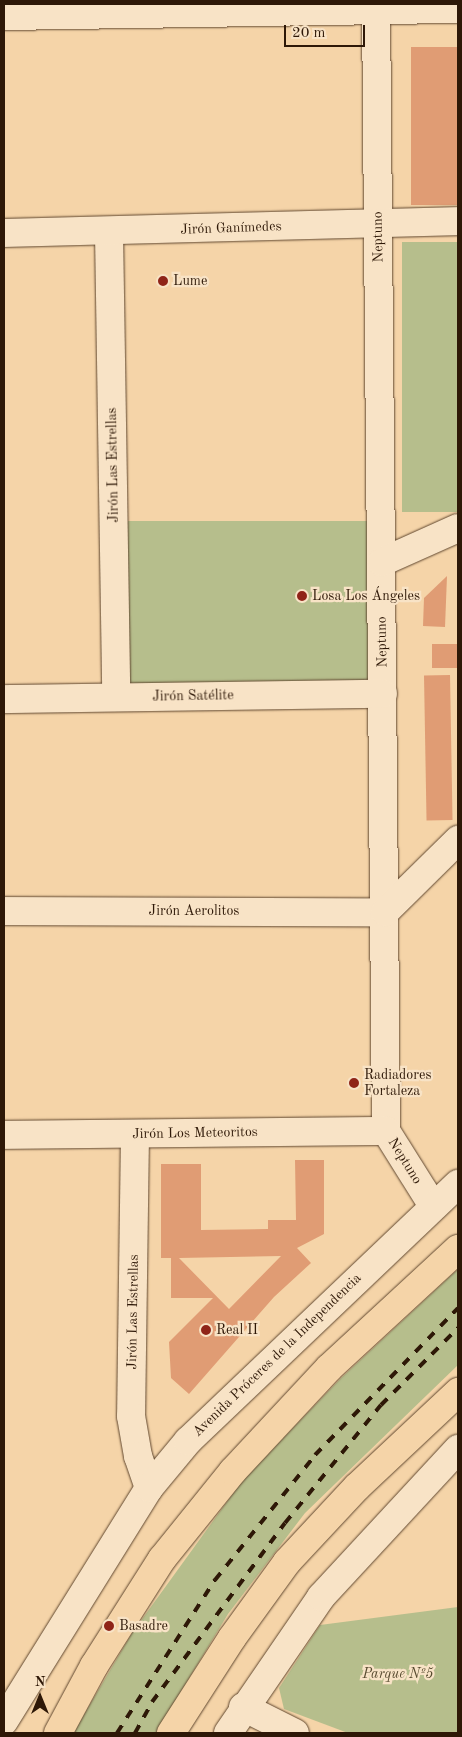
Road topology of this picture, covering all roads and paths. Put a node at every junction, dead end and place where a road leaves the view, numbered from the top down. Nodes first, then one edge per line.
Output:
1 (376, 6) edge
2 (458, 8) edge
3 (108, 9) edge
4 (4, 16) edge
5 (458, 221) edge
6 (378, 222) junction
7 (109, 232) junction
8 (4, 233) edge
9 (458, 528) edge
10 (382, 562) junction
11 (383, 694) junction
12 (116, 697) junction
13 (4, 698) edge
14 (458, 840) edge
15 (4, 911) edge
16 (385, 912) junction
17 (386, 1131) junction
18 (135, 1134) junction
19 (4, 1135) edge
20 (458, 1184) edge
21 (433, 1206) junction
22 (458, 1249) edge
23 (458, 1392) edge
24 (458, 1449) edge
25 (149, 1488) junction
26 (243, 1707) junction
27 (6, 1709) edge
28 (24, 1733) edge
29 (58, 1733) edge
30 (171, 1733) edge
31 (228, 1733) edge
32 (295, 1733) edge

1 - 2 street
1 - 3 street
1 - 6 street, Neptuno
3 - 4 street
5 - 6 street, Jirón Ganímedes
6 - 7 street, Jirón Ganímedes
6 - 10 street, Neptuno
7 - 8 street, Jirón Ganímedes
7 - 12 street, Jirón Las Estrellas
9 - 10 street
10 - 11 street, Neptuno
11 - 12 street, Jirón Satélite
11 - 16 street, Neptuno
12 - 13 street, Jirón Satélite
14 - 16 street
15 - 16 street, Jirón Aerolitos
16 - 17 street, Neptuno
17 - 18 street, Jirón Los Meteoritos
17 - 21 street, Neptuno
18 - 19 street, Jirón Los Meteoritos
18 - 25 street, Jirón Las Estrellas
20 - 21 street, Avenida Próceres de la Independencia
21 - 25 street, Avenida Próceres de la Independencia
22 - 29 main road
23 - 30 main road
24 - 26 street
25 - 27 street, Avenida Próceres de la Independencia
26 - 31 street
26 - 32 street
27 - 28 street

